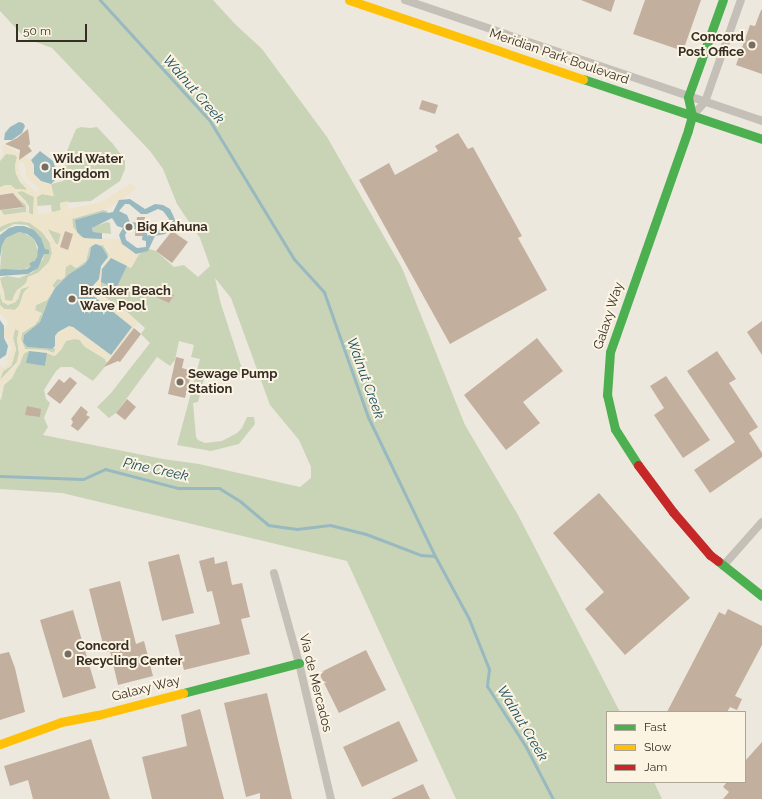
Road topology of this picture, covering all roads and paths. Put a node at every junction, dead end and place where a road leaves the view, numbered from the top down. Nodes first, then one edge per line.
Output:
1 (349, 0) edge
2 (405, 0) edge
3 (723, 0) edge
4 (741, 0) edge
5 (688, 96) junction
6 (705, 102) junction
7 (692, 116) junction
8 (762, 121) edge
9 (762, 139) edge
10 (762, 522) edge
11 (723, 566) junction
12 (274, 573) dead end
13 (762, 596) edge
14 (299, 663) junction
15 (0, 744) edge
16 (331, 799) edge

1 - 7 street, Meridian Park Boulevard
2 - 5 street, Meridian Park Boulevard
3 - 5 street
4 - 6 street, Galaxy Way
5 - 6 street, Meridian Park Boulevard
5 - 7 street
6 - 7 street, Galaxy Way
6 - 8 street, Meridian Park Boulevard
7 - 9 street, Meridian Park Boulevard
7 - 11 street, Galaxy Way
10 - 11 street
11 - 13 street, Galaxy Way
12 - 14 street, Via de Mercados
14 - 15 street, Galaxy Way
14 - 16 street, Via de Mercados

